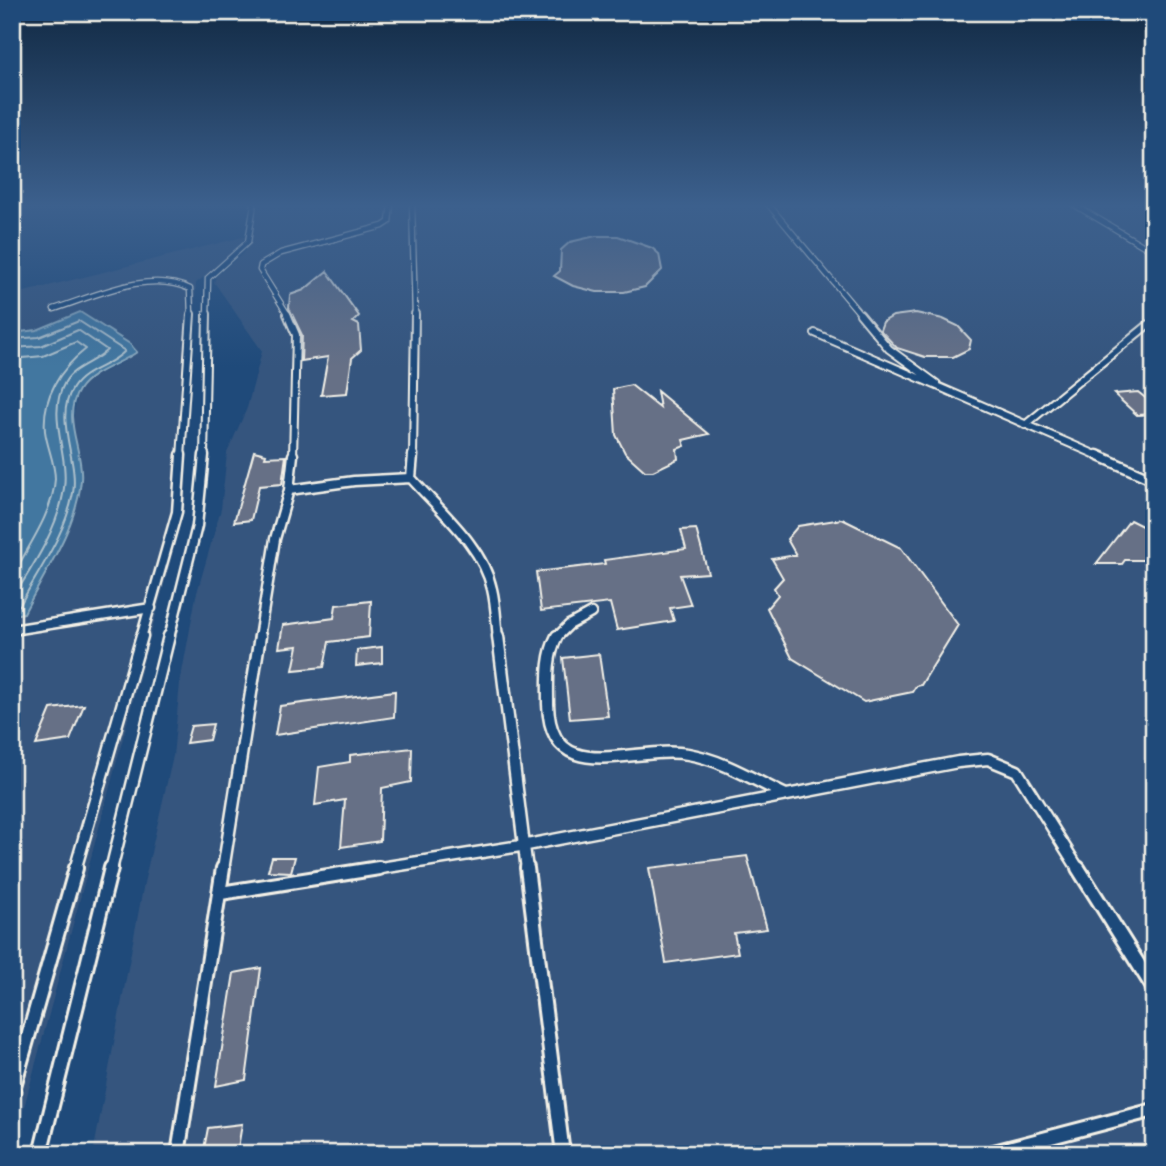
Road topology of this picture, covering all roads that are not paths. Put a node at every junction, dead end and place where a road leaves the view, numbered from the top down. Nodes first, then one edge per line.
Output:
1 (230, 258) edge
2 (272, 258) edge
3 (414, 258) edge
4 (813, 258) edge
5 (54, 309) dead end
6 (1154, 320) edge
7 (815, 333) dead end
8 (951, 395) junction
9 (1025, 425) junction
10 (411, 478) junction
11 (1154, 480) edge
12 (289, 491) junction
13 (151, 608) junction
14 (591, 613) dead end
15 (12, 630) edge
16 (786, 795) junction
17 (527, 845) junction
18 (221, 892) junction
19 (1154, 989) edge
20 (12, 1093) edge
21 (1154, 1110) edge
22 (40, 1154) edge
23 (178, 1154) edge
24 (563, 1154) edge
25 (986, 1154) edge

1 - 22 lane
2 - 12 lane
3 - 10 lane
4 - 8 lane
5 - 13 lane
6 - 9 lane
7 - 8 lane
8 - 9 lane
9 - 11 lane
10 - 12 lane
10 - 17 lane
12 - 18 lane
13 - 15 lane
13 - 20 lane
14 - 16 lane
16 - 17 lane
16 - 19 lane
17 - 18 lane
17 - 24 lane
18 - 23 lane
21 - 25 lane

